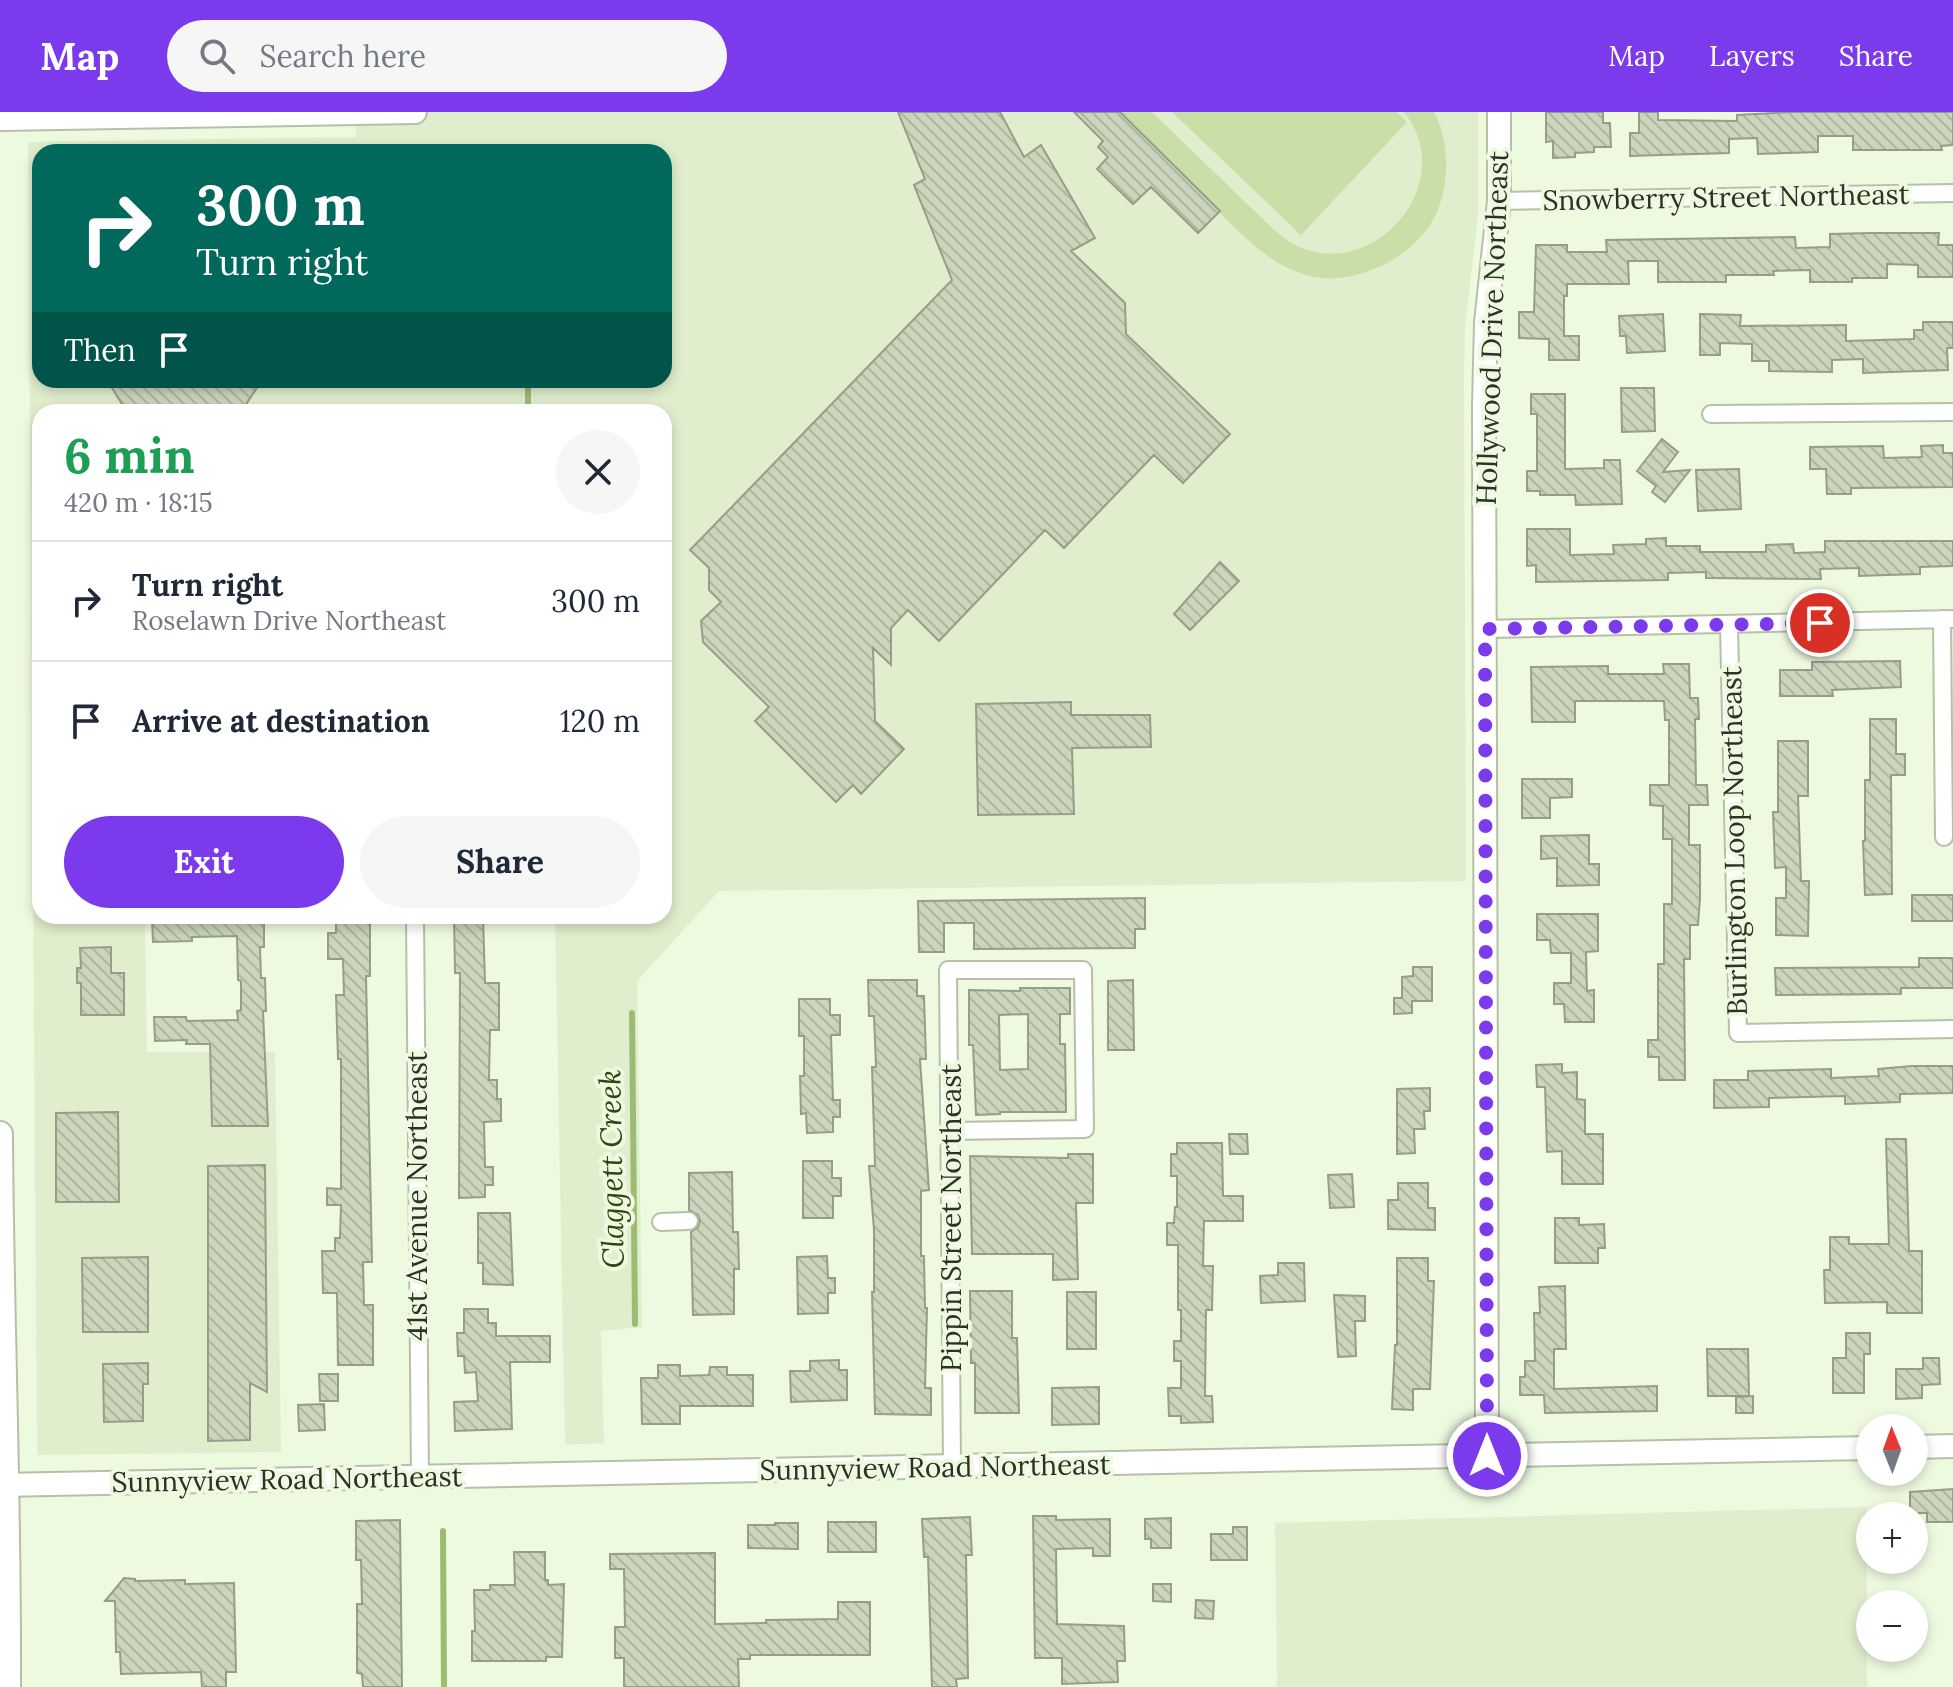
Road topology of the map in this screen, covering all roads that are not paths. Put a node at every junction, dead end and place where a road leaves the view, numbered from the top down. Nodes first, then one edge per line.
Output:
1 (415, 112) edge
2 (1499, 112) edge
3 (0, 119) edge
4 (1953, 193) edge
5 (1499, 201) junction
6 (1953, 412) edge
7 (1711, 414) dead end
8 (1947, 619) edge
9 (1729, 626) junction
10 (1485, 629) junction
11 (1944, 837) dead end
12 (415, 924) edge
13 (1953, 1029) edge
14 (951, 1131) junction
15 (0, 1134) edge
16 (689, 1221) dead end
17 (661, 1222) dead end
18 (1953, 1446) edge
19 (1928, 1447) edge
20 (1856, 1448) edge
21 (1487, 1456) junction
22 (952, 1466) junction
23 (420, 1476) junction
24 (3, 1484) edge
25 (8, 1687) edge

1 - 3 main road
2 - 5 main road, Hollywood Drive Northeast
4 - 5 street, Snowberry Street Northeast
5 - 10 main road, Hollywood Drive Northeast
6 - 7 street
8 - 9 street
8 - 11 street
9 - 10 street
9 - 13 street, Burlington Loop Northeast
10 - 21 main road, Hollywood Drive Northeast
12 - 23 street, 41st Avenue Northeast
14 - 14 street, Pippin Street Northeast
14 - 22 street, Pippin Street Northeast
15 - 24 main road
16 - 17 street
18 - 19 main road
20 - 21 main road, Sunnyview Road Northeast
21 - 22 main road, Sunnyview Road Northeast
22 - 23 main road, Sunnyview Road Northeast
23 - 24 main road, Sunnyview Road Northeast
24 - 25 main road

